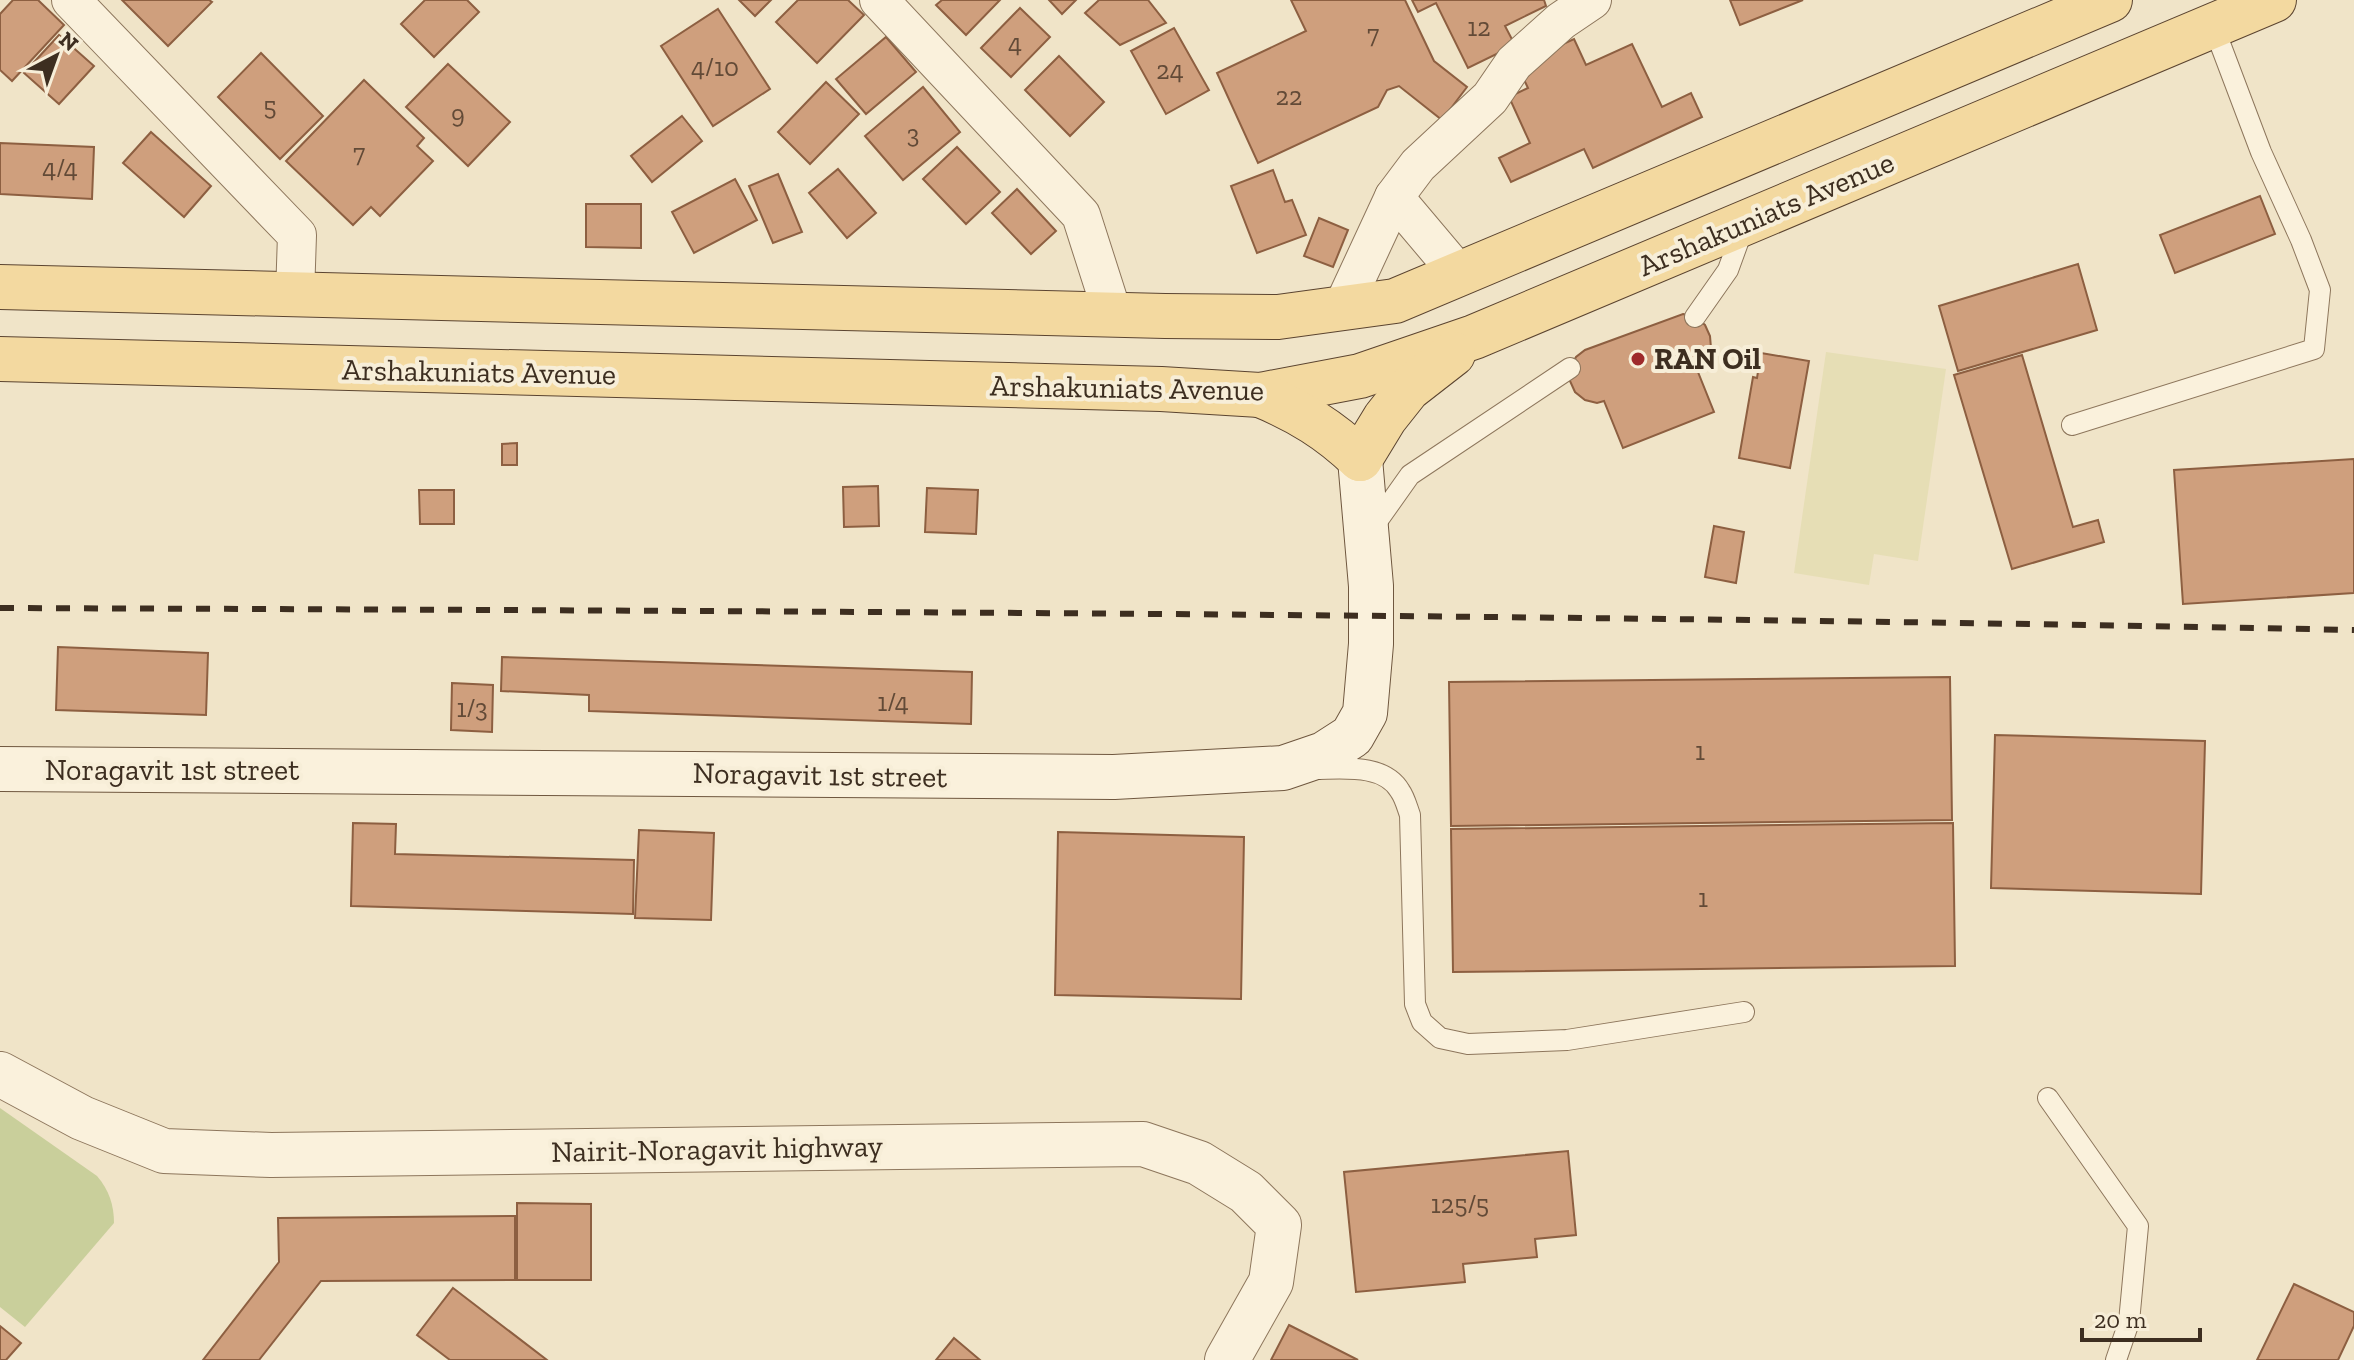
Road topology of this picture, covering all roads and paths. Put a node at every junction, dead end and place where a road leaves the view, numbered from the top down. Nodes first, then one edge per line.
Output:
1 (71, 0) edge
2 (879, 0) edge
3 (1592, 0) edge
4 (2110, 0) edge
5 (2274, 0) edge
6 (2213, 25) junction
7 (1394, 197) junction
8 (1745, 223) junction
9 (1459, 274) junction
10 (0, 287) edge
11 (295, 295) junction
12 (1395, 301) junction
13 (1342, 309) junction
14 (1113, 315) junction
15 (1695, 317) dead end
16 (1474, 337) junction
17 (0, 359) edge
18 (1570, 368) dead end
19 (1360, 376) junction
20 (1260, 395) junction
21 (2072, 425) dead end
22 (1360, 459) junction
23 (1367, 537) junction
24 (1283, 768) junction
25 (0, 769) edge
26 (1744, 1012) dead end
27 (0, 1074) edge
28 (2048, 1098) dead end
29 (1227, 1360) edge
30 (2116, 1360) edge

1 - 11 street
2 - 14 street
3 - 7 street
4 - 9 main road
5 - 6 main road, Arshakuniats Avenue
6 - 8 main road, Arshakuniats Avenue
6 - 21 lane
7 - 9 street
7 - 13 street
8 - 15 lane
8 - 16 main road, Arshakuniats Avenue
9 - 12 main road
10 - 11 main road
11 - 14 main road
12 - 13 main road
12 - 19 main road
13 - 14 main road
16 - 19 main road, Arshakuniats Avenue
16 - 22 main road
17 - 20 main road, Arshakuniats Avenue
18 - 23 lane
19 - 20 main road, Arshakuniats Avenue
19 - 22 main road
20 - 22 main road
22 - 23 main road, Noragavit 1st street
23 - 24 main road, Noragavit 1st street
24 - 25 main road, Noragavit 1st street
24 - 26 lane
27 - 29 main road, Nairit-Noragavit highway
28 - 30 lane

